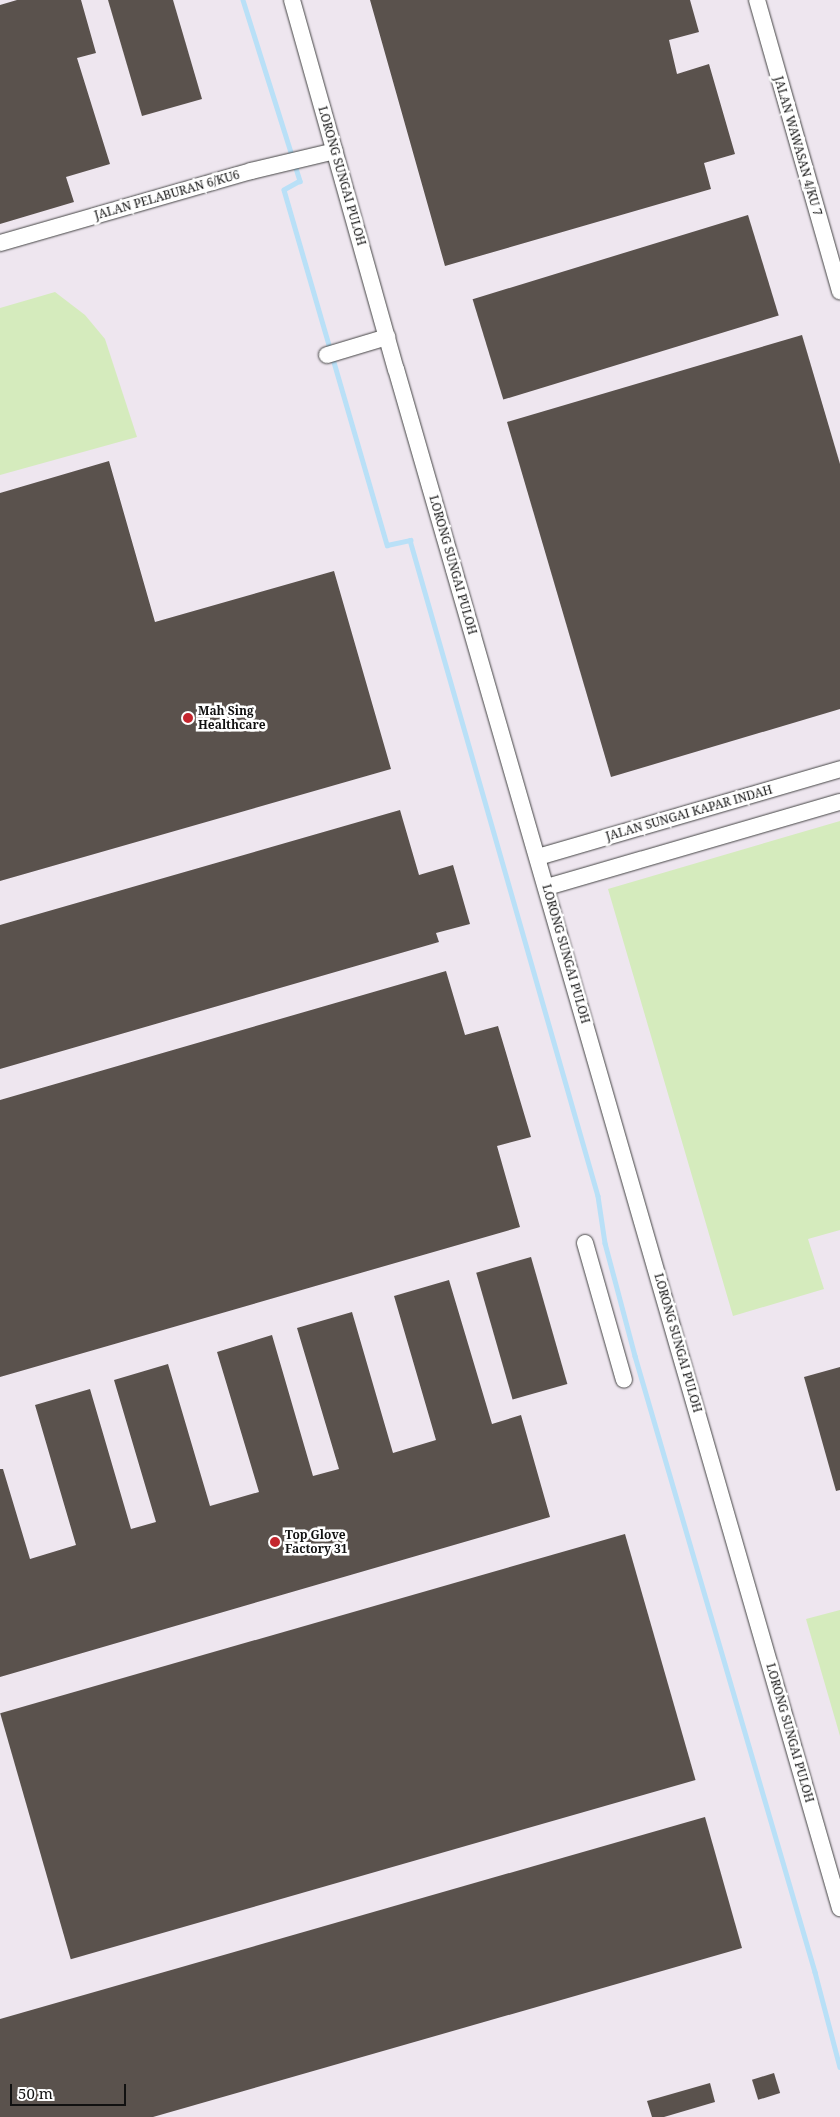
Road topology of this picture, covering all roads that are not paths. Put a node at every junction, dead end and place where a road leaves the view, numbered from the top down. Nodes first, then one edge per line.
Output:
1 (292, 0) edge
2 (757, 0) edge
3 (335, 151) junction
4 (0, 243) edge
5 (840, 292) edge
6 (387, 337) junction
7 (327, 355) dead end
8 (840, 769) edge
9 (840, 802) edge
10 (538, 857) junction
11 (547, 887) junction
12 (585, 1243) dead end
13 (624, 1380) dead end
14 (824, 1854) junction
15 (840, 1863) edge
16 (840, 1905) edge

1 - 3 street, LORONG SUNGAI PULOH
2 - 5 street, JALAN WAWASAN 4/KU 7
3 - 4 street, JALAN PELABURAN 6/KU6
3 - 6 street, LORONG SUNGAI PULOH
6 - 7 street
6 - 10 street, LORONG SUNGAI PULOH
8 - 10 street, JALAN SUNGAI KAPAR INDAH
9 - 11 street
10 - 11 street, LORONG SUNGAI PULOH
11 - 14 street, LORONG SUNGAI PULOH
12 - 13 street
14 - 15 street
14 - 16 street, LORONG SUNGAI PULOH

